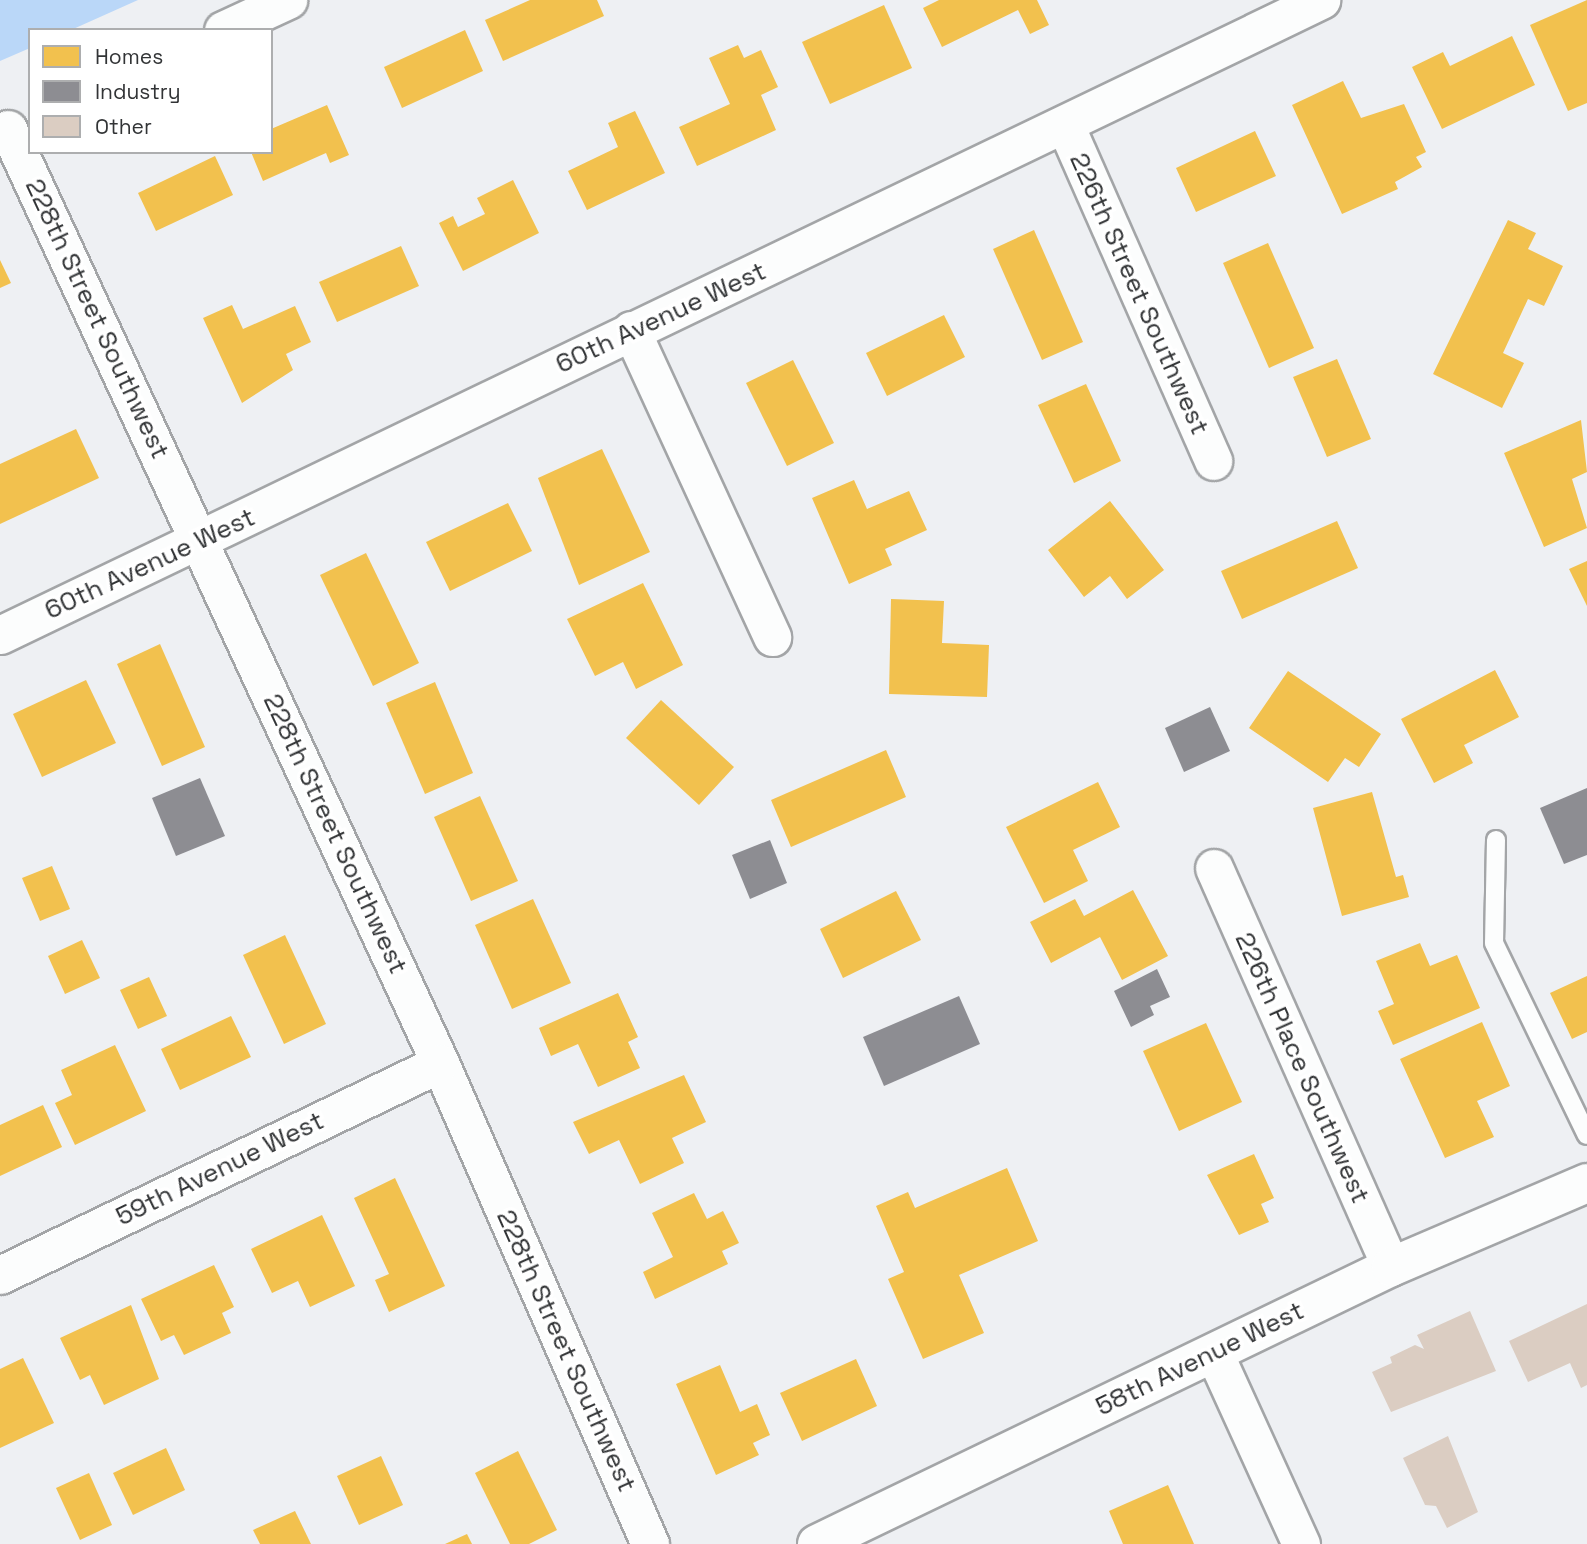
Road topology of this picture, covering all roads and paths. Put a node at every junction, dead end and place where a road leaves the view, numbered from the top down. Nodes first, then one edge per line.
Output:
1 (288, 0) edge
2 (1321, 0) edge
3 (227, 28) edge
4 (13, 127) edge
5 (1066, 127) junction
6 (631, 330) junction
7 (1213, 461) dead end
8 (200, 542) junction
9 (0, 635) edge
10 (772, 637) dead end
11 (1496, 840) dead end
12 (1214, 868) dead end
13 (440, 1063) junction
14 (1587, 1135) edge
15 (1587, 1182) edge
16 (1391, 1266) junction
17 (0, 1275) edge
18 (1214, 1353) junction
19 (650, 1544) edge
20 (817, 1544) edge
21 (1301, 1544) edge

1 - 3 street
2 - 5 street, 60th Avenue West
4 - 8 street, 228th Street Southwest
5 - 6 street, 60th Avenue West
5 - 7 street, 226th Street Southwest
6 - 8 street, 60th Avenue West
6 - 10 street
8 - 9 street, 60th Avenue West
8 - 13 street, 228th Street Southwest
11 - 14 lane
12 - 16 street, 226th Place Southwest
13 - 17 street, 59th Avenue West
13 - 19 street, 228th Street Southwest
15 - 16 street, 58th Avenue West
16 - 18 street, 58th Avenue West
18 - 20 street, 58th Avenue West
18 - 21 street

